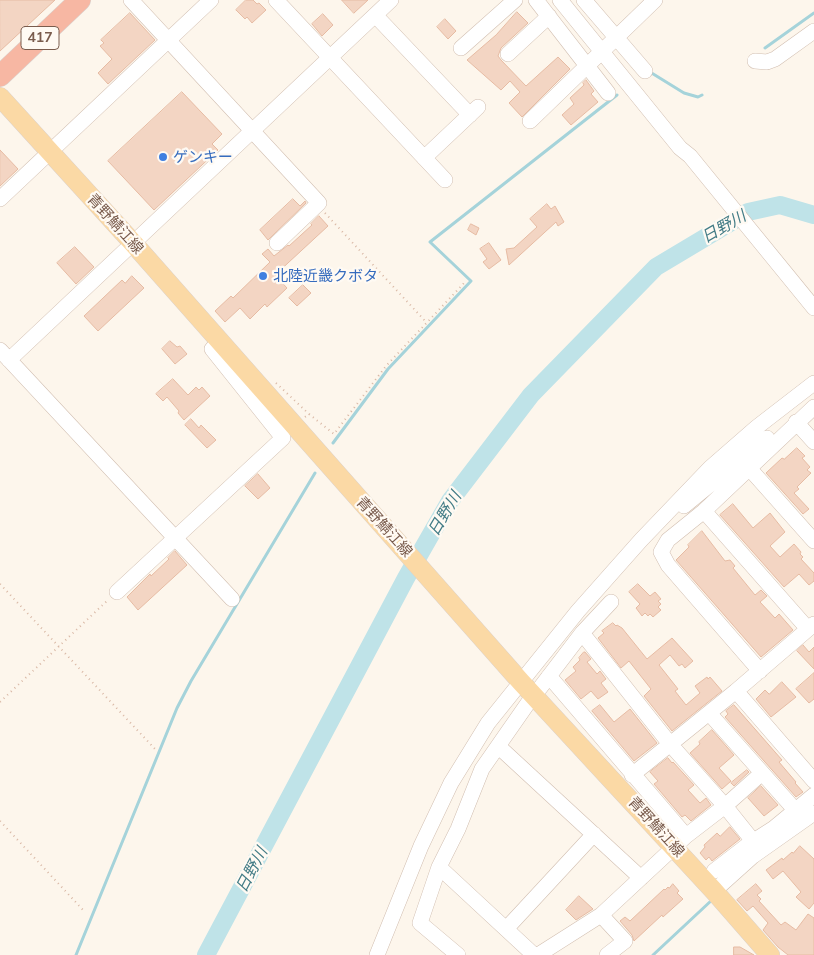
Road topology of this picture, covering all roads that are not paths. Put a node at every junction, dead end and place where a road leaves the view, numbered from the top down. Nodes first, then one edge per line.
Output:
1 (80, 0) edge
2 (131, 0) edge
3 (211, 0) edge
4 (276, 0) edge
5 (392, 0) edge
6 (514, 0) edge
7 (536, 0) edge
8 (560, 0) edge
9 (584, 0) edge
10 (655, 0) edge
11 (375, 15) junction
12 (549, 16) junction
13 (814, 31) edge
14 (616, 37) junction
15 (168, 41) junction
16 (462, 48) dead end
17 (602, 52) junction
18 (508, 54) dead end
19 (330, 58) junction
20 (754, 61) dead end
21 (587, 66) junction
22 (645, 70) dead end
23 (0, 76) edge
24 (608, 93) dead end
25 (0, 97) edge
26 (530, 121) dead end
27 (252, 131) junction
28 (51, 151) junction
29 (424, 158) junction
30 (445, 180) dead end
31 (0, 199) edge
32 (133, 243) junction
33 (277, 243) dead end
34 (814, 308) edge
35 (220, 342) junction
36 (5, 355) edge
37 (814, 383) edge
38 (814, 407) edge
39 (796, 422) junction
40 (783, 435) junction
41 (814, 442) edge
42 (749, 468) junction
43 (704, 510) junction
44 (665, 515) junction
45 (175, 538) junction
46 (814, 541) edge
47 (117, 592) road end
48 (232, 599) dead end
49 (611, 602) dead end
50 (811, 626) edge
51 (582, 633) junction
52 (760, 670) junction
53 (518, 679) junction
54 (736, 691) junction
55 (528, 704) dead end
56 (709, 713) junction
57 (670, 744) junction
58 (498, 746) junction
59 (762, 773) junction
60 (632, 775) junction
61 (814, 781) edge
62 (814, 794) edge
63 (725, 806) junction
64 (796, 811) junction
65 (814, 813) edge
66 (594, 834) junction
67 (753, 841) junction
68 (681, 842) junction
69 (439, 867) junction
70 (714, 872) dead end
71 (642, 878) junction
72 (714, 891) junction
73 (601, 915) junction
74 (506, 929) junction
75 (456, 954) edge
76 (377, 955) edge
77 (534, 955) edge
78 (538, 955) edge
79 (607, 955) edge
80 (770, 955) edge

1 - 23 highway, 417
2 - 15 street
3 - 15 street
4 - 19 street
5 - 11 street
6 - 16 street
7 - 12 street
8 - 17 street
9 - 14 street
10 - 14 street
11 - 19 street
11 - 29 street
12 - 18 street
12 - 21 street
13 - 20 street
14 - 17 street
14 - 22 street
15 - 27 street
15 - 28 street
17 - 21 street
17 - 34 street
19 - 27 street
19 - 29 street
21 - 24 street
21 - 26 street
25 - 28 main road, 青野鯖江線
27 - 32 street
27 - 33 street
28 - 31 street
28 - 32 main road, 青野鯖江線
29 - 30 street
32 - 35 main road, 青野鯖江線
32 - 36 street
35 - 45 street
35 - 53 main road, 青野鯖江線
36 - 45 street
37 - 44 street
38 - 39 street
39 - 40 street
39 - 41 street
40 - 42 street
40 - 44 street
42 - 43 street
42 - 46 street
43 - 50 street
43 - 52 street
44 - 53 street
45 - 47 street
45 - 48 street
49 - 51 street
50 - 52 street
51 - 57 street
51 - 60 street
52 - 54 street
53 - 68 main road, 青野鯖江線
53 - 76 street
54 - 56 street
54 - 61 street
55 - 58 street
56 - 57 street
56 - 59 street
57 - 60 street
57 - 63 street
58 - 66 street
58 - 69 street
59 - 63 street
59 - 64 street
60 - 68 street
62 - 64 street
63 - 67 street
63 - 68 street
64 - 67 street
65 - 72 street
66 - 71 street
66 - 74 street
67 - 70 street
68 - 71 street
68 - 72 main road, 青野鯖江線
69 - 74 street
69 - 75 street
71 - 73 street
72 - 80 main road, 青野鯖江線
73 - 78 street
73 - 79 street
74 - 77 street

